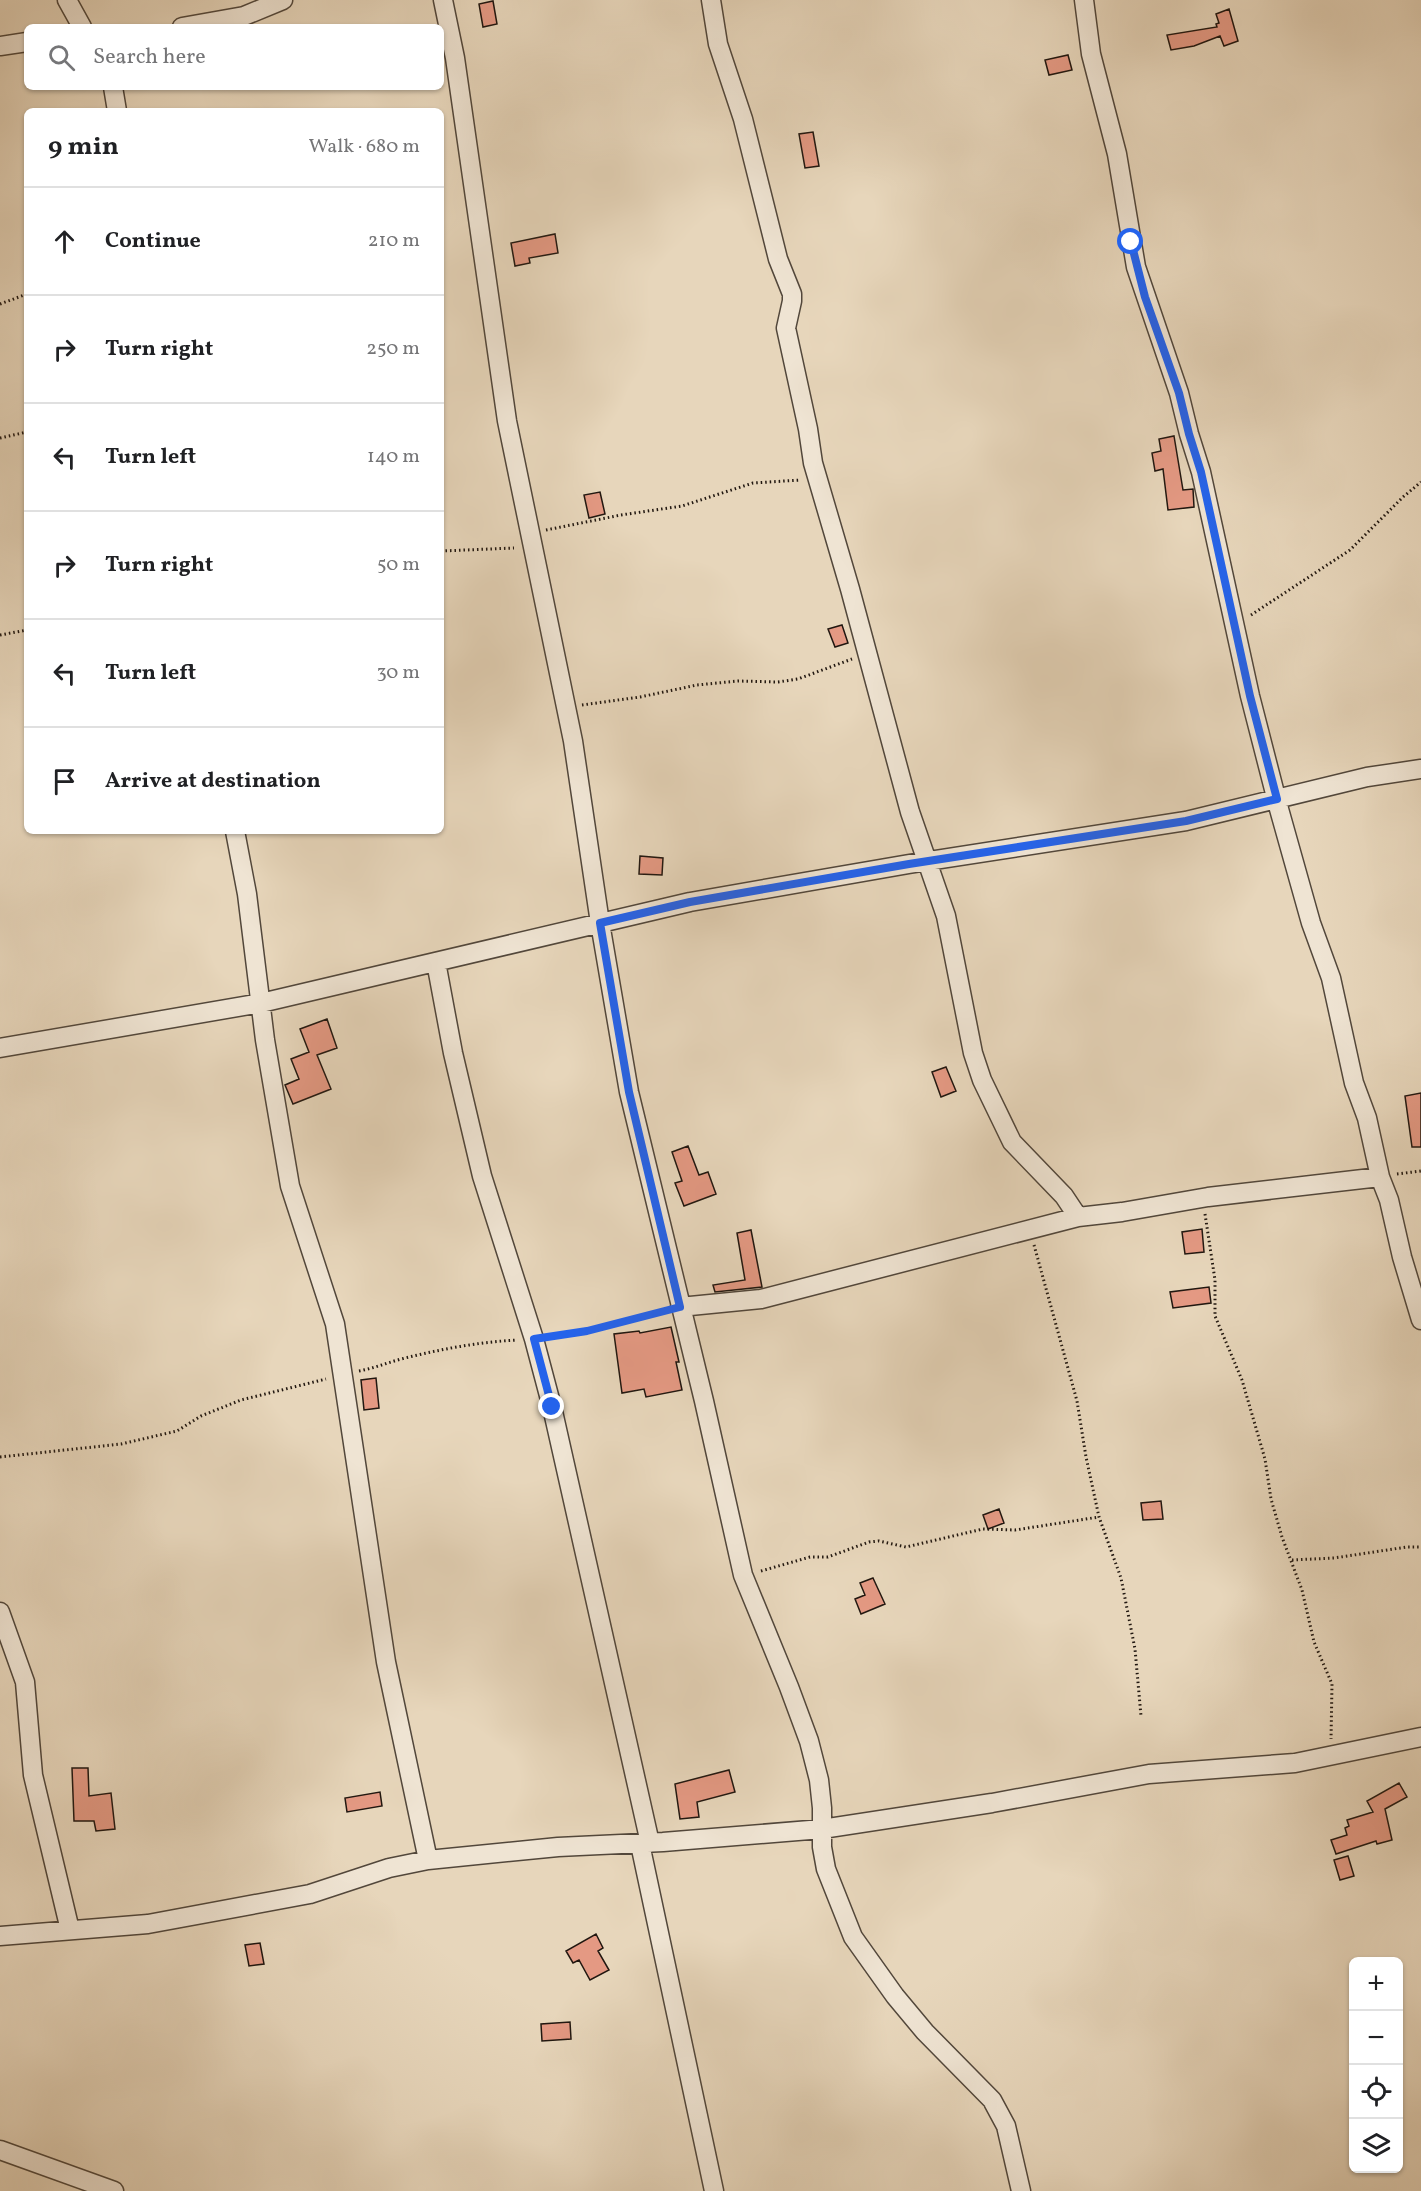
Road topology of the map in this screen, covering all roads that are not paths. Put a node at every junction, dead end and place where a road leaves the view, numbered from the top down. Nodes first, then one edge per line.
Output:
1 (67, 0) edge
2 (283, 0) edge
3 (443, 0) edge
4 (711, 0) edge
5 (1084, 0) edge
6 (80, 24) edge
7 (199, 24) edge
8 (24, 42) edge
9 (0, 46) edge
10 (114, 90) edge
11 (116, 108) edge
12 (1421, 769) edge
13 (1277, 799) junction
14 (236, 834) edge
15 (928, 861) junction
16 (600, 923) junction
17 (436, 962) junction
18 (261, 1003) junction
19 (0, 1048) edge
20 (1380, 1177) junction
21 (1078, 1216) junction
22 (680, 1307) junction
23 (1421, 1320) edge
24 (0, 1612) edge
25 (1421, 1737) edge
26 (822, 1828) junction
27 (645, 1843) junction
28 (428, 1860) junction
29 (70, 1930) junction
30 (0, 1936) edge
31 (0, 2150) edge
32 (114, 2191) edge
33 (714, 2191) edge
34 (1021, 2191) edge

1 - 6 street
2 - 7 street
3 - 16 street
4 - 15 street
5 - 13 street
8 - 9 street
10 - 11 street
12 - 13 street
13 - 15 street
13 - 20 street
14 - 18 street
15 - 16 street
15 - 21 street
16 - 17 street
16 - 22 street
17 - 18 street
17 - 27 street
18 - 19 street
18 - 28 street
20 - 21 street
20 - 23 street
21 - 22 street
22 - 26 street
24 - 29 street
25 - 26 street
26 - 27 street
26 - 34 street
27 - 28 street
27 - 33 street
28 - 29 street
29 - 30 street
31 - 32 street

